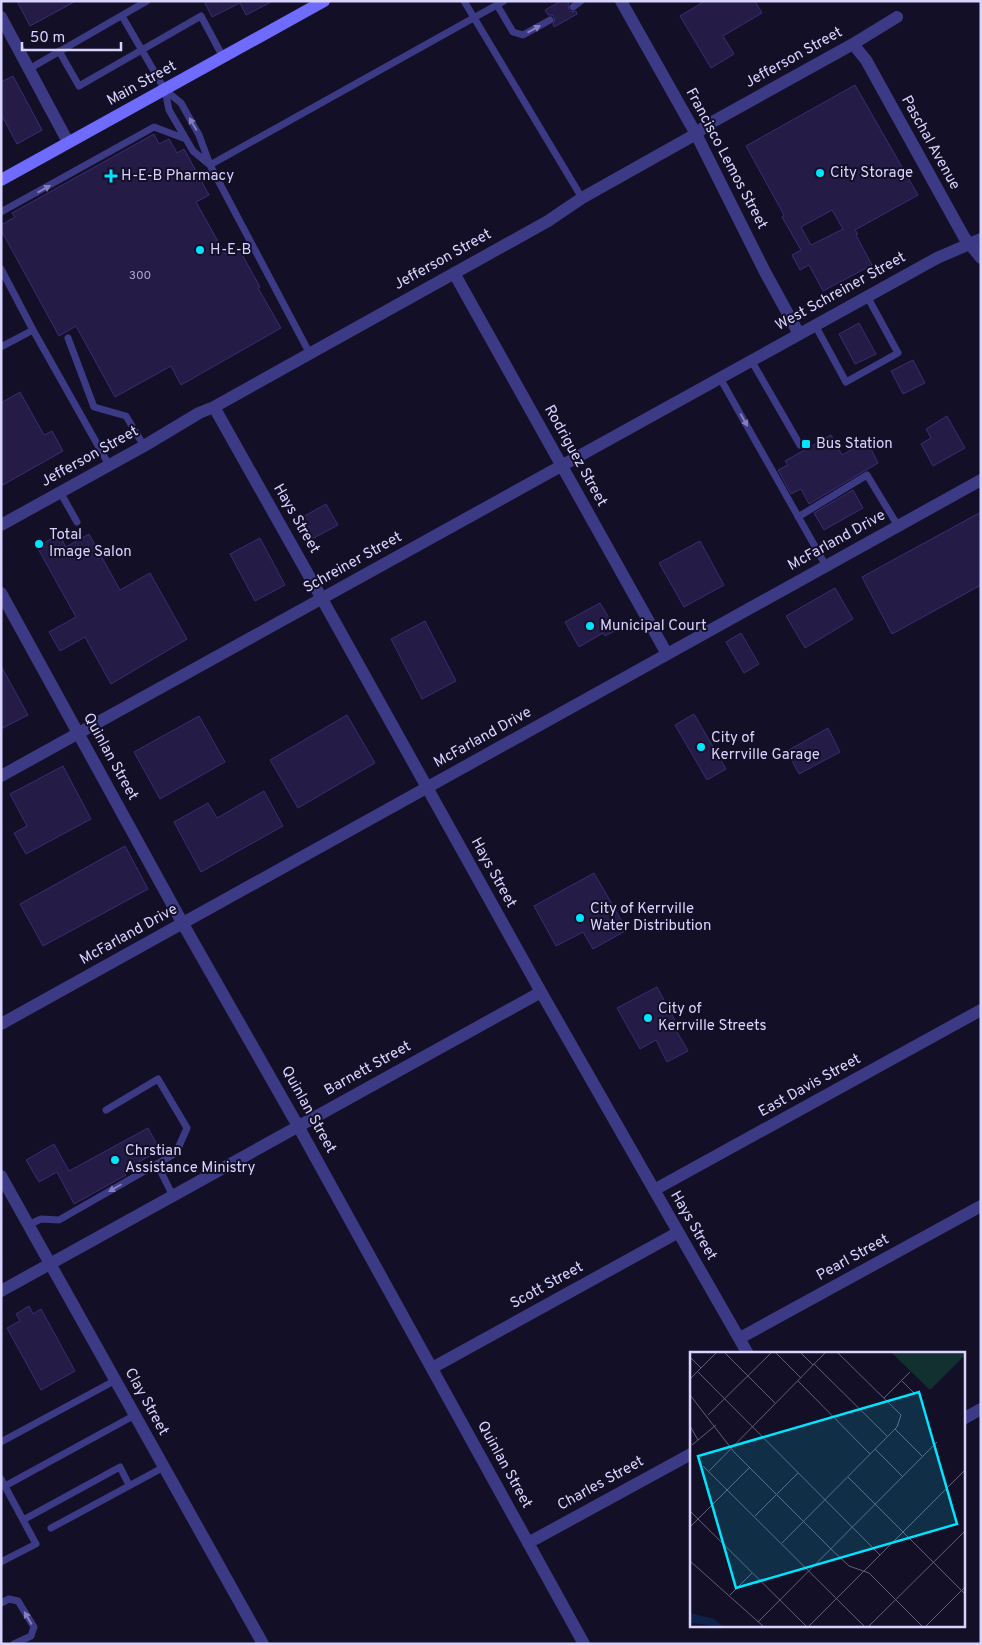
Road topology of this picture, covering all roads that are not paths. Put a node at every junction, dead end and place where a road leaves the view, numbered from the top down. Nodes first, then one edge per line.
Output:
1 (147, 1) edge
2 (324, 1) edge
3 (464, 1) edge
4 (581, 1) edge
5 (621, 1) edge
6 (499, 3) edge
7 (573, 7) dead end
8 (122, 16) junction
9 (897, 16) dead end
10 (1, 17) edge
11 (474, 18) junction
12 (550, 20) dead end
13 (853, 44) junction
14 (59, 51) junction
15 (141, 51) junction
16 (223, 57) junction
17 (29, 69) junction
18 (164, 90) junction
19 (696, 134) junction
20 (186, 139) junction
21 (68, 142) junction
22 (210, 166) junction
23 (1, 180) edge
24 (582, 198) junction
25 (1, 212) edge
26 (975, 241) edge
27 (981, 258) edge
28 (1, 269) edge
29 (454, 273) junction
30 (868, 296) junction
31 (815, 325) junction
32 (33, 330) junction
33 (800, 334) junction
34 (68, 338) dead end
35 (1, 347) edge
36 (310, 354) junction
37 (752, 360) junction
38 (720, 378) junction
39 (214, 407) junction
40 (800, 445) dead end
41 (144, 446) junction
42 (110, 464) junction
43 (562, 466) junction
44 (981, 480) edge
45 (60, 492) junction
46 (798, 517) junction
47 (77, 522) dead end
48 (1, 525) edge
49 (898, 526) junction
50 (826, 566) junction
51 (1, 593) edge
52 (322, 599) junction
53 (667, 654) junction
54 (78, 733) junction
55 (1, 776) edge
56 (427, 788) junction
57 (183, 924) junction
58 (541, 992) junction
59 (981, 1010) edge
60 (1, 1024) edge
61 (106, 1110) dead end
62 (298, 1126) junction
63 (157, 1164) junction
64 (1, 1176) edge
65 (654, 1190) junction
66 (173, 1196) junction
67 (981, 1206) edge
68 (28, 1225) junction
69 (677, 1233) junction
70 (50, 1264) junction
71 (1, 1291) edge
72 (740, 1338) junction
73 (747, 1352) edge
74 (432, 1368) junction
75 (116, 1380) junction
76 (981, 1409) edge
77 (135, 1415) junction
78 (964, 1418) edge
79 (1, 1442) edge
80 (690, 1455) edge
81 (164, 1467) junction
82 (3, 1482) edge
83 (130, 1485) junction
84 (23, 1520) junction
85 (51, 1528) dead end
86 (528, 1543) junction
87 (1, 1562) edge
88 (1, 1603) edge
89 (14, 1644) edge
90 (263, 1644) edge
91 (584, 1644) edge

1 - 8 lane
2 - 16 main road, Main Street
3 - 11 lane
4 - 7 lane
5 - 19 street, Francisco Lemos Street
6 - 11 lane
6 -> 12 lane
8 - 14 lane
8 - 15 lane
9 - 13 street, Jefferson Street
10 - 17 street
11 - 22 lane
11 - 24 lane
13 - 19 street, Jefferson Street
13 - 26 street, Paschal Avenue
14 - 15 lane
14 - 17 lane
15 - 16 lane
15 - 18 lane
16 - 18 main road, Main Street
17 - 21 street
18 - 20 lane
18 - 21 main road, Main Street
22 -> 18 lane
19 - 24 street, Jefferson Street
19 - 33 street, Francisco Lemos Street
20 - 22 lane
25 -> 20 lane
21 - 23 main road, Main Street
22 - 36 lane
24 - 29 street, Jefferson Street
26 - 27 street, Paschal Avenue
26 - 30 street, West Schreiner Street
28 - 32 lane
29 - 36 street, Jefferson Street
29 - 43 street, Rodriguez Street
30 - 31 street, West Schreiner Street
30 - 31 lane
31 - 33 street, West Schreiner Street
32 - 35 lane
32 - 42 lane
33 - 37 street, West Schreiner Street
34 - 41 lane
36 - 39 street, Jefferson Street
37 - 38 street, West Schreiner Street
37 - 40 lane
38 - 43 street, Schreiner Street
38 -> 46 lane
39 - 41 street, Jefferson Street
39 - 52 street, Hays Street
41 - 42 street, Jefferson Street
42 - 45 street, Jefferson Street
43 - 52 street, Schreiner Street
43 - 53 street, Rodriguez Street
44 - 49 street, McFarland Drive
45 - 47 lane
45 - 48 street, Jefferson Street
46 - 49 lane
46 - 50 lane
49 - 50 street, McFarland Drive
50 - 53 street, McFarland Drive
51 - 54 street, Quinlan Street
52 - 54 street, Schreiner Street
52 - 56 street, Hays Street
53 - 56 street, McFarland Drive
54 - 55 street, Schreiner Street
54 - 57 street, Quinlan Street
56 - 57 street, McFarland Drive
56 - 58 street, Hays Street
57 - 60 street, McFarland Drive
57 - 62 street, Quinlan Street
58 - 62 street, Barnett Street
58 - 65 street, Hays Street
59 - 65 street, East Davis Street
61 - 63 lane
62 - 66 street, Barnett Street
62 - 74 street, Quinlan Street
63 - 66 lane
63 -> 68 lane
64 - 68 street, Clay Street
65 - 69 street, Hays Street
66 - 70 street, Barnett Street
67 - 72 street, Pearl Street
68 - 70 street, Clay Street
69 - 72 street, Hays Street
69 - 74 street, Scott Street
70 - 71 street, Barnett Street
70 - 75 street, Clay Street
72 - 73 street, Hays Street
74 - 86 street, Quinlan Street
75 - 77 street, Clay Street
75 - 79 lane
76 - 78 street
77 - 81 street, Clay Street
77 - 82 lane
80 - 86 street, Charles Street
81 - 83 lane
81 - 90 street, Clay Street
82 - 84 lane
83 - 84 lane
83 - 85 lane
84 - 87 lane
86 - 91 street, Quinlan Street
89 -> 88 lane

